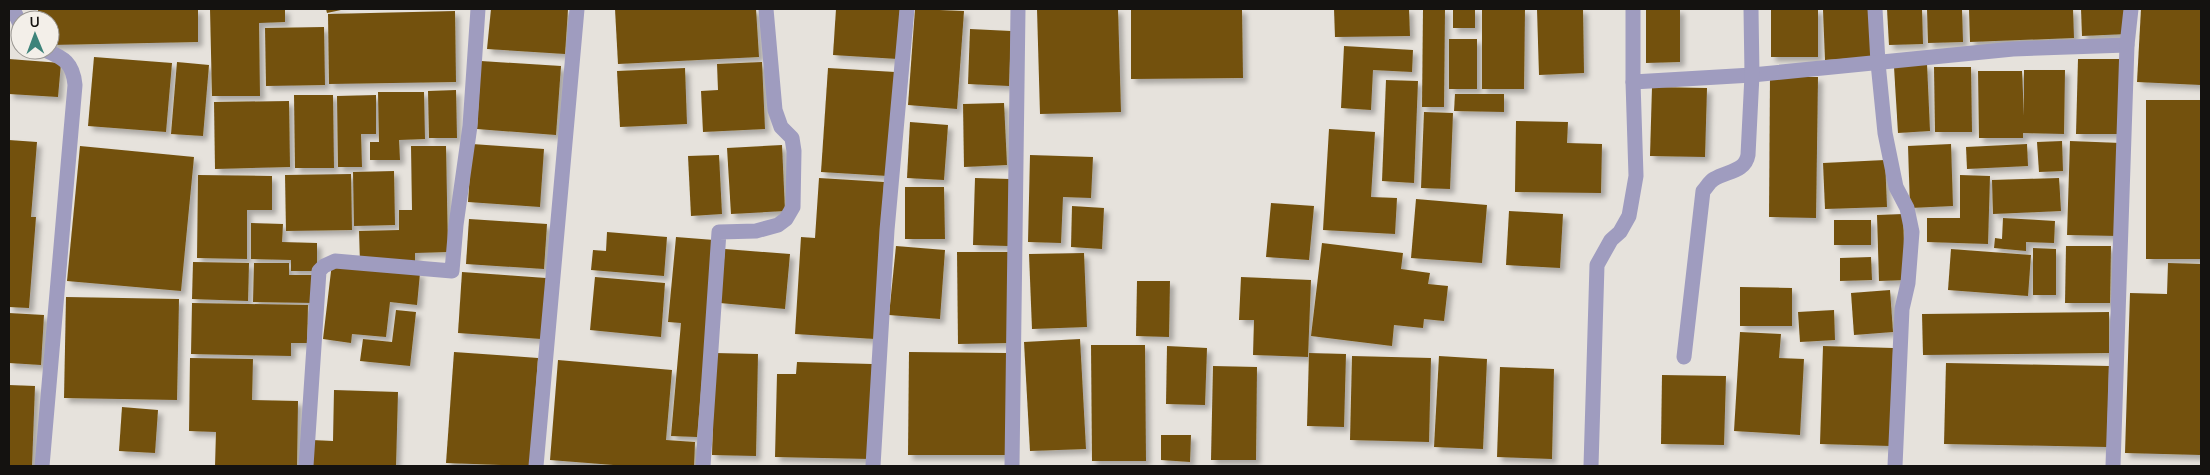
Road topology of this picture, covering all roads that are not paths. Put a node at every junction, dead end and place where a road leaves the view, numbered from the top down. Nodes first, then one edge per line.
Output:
1 (478, 9) edge
2 (577, 9) edge
3 (766, 9) edge
4 (908, 9) edge
5 (1018, 9) edge
6 (1633, 9) edge
7 (1751, 9) edge
8 (1875, 9) edge
9 (2130, 9) edge
10 (2127, 45) junction
11 (60, 57) edge
12 (1878, 63) junction
13 (1752, 75) junction
14 (1632, 82) junction
15 (1684, 357) dead end
16 (42, 466) edge
17 (306, 466) edge
18 (536, 466) edge
19 (703, 466) edge
20 (874, 466) edge
21 (1012, 466) edge
22 (1592, 466) edge
23 (1895, 466) edge
24 (2113, 466) edge

1 - 17 street
2 - 18 street
3 - 19 street
4 - 20 street
5 - 21 street
6 - 14 street
7 - 13 street
8 - 12 street
9 - 10 street
10 - 12 street
10 - 24 street
11 - 16 street
12 - 13 street
12 - 23 street
13 - 14 street
13 - 15 street
14 - 22 street

